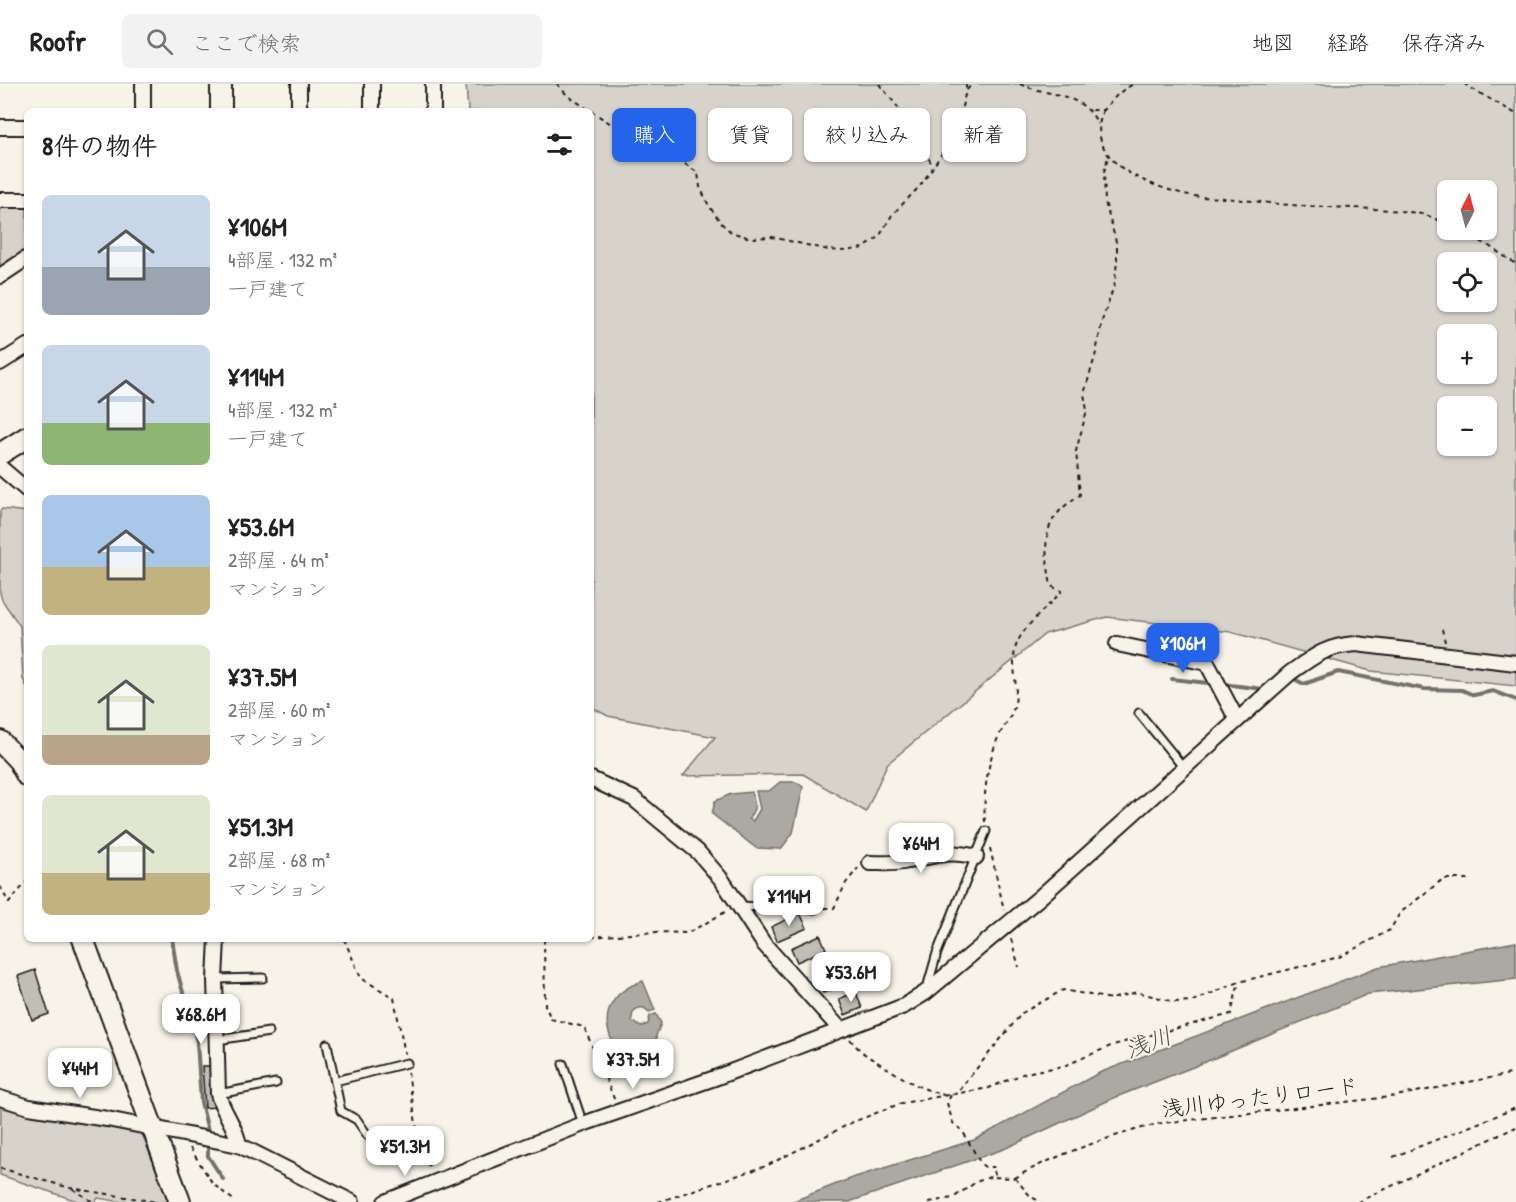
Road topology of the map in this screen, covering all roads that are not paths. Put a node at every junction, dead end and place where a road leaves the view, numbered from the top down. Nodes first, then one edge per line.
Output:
1 (143, 84) edge
2 (221, 84) edge
3 (299, 84) edge
4 (372, 84) edge
5 (433, 84) edge
6 (143, 108) edge
7 (221, 108) edge
8 (299, 108) edge
9 (372, 108) edge
10 (433, 108) edge
11 (0, 127) edge
12 (24, 127) edge
13 (0, 200) edge
14 (24, 200) edge
15 (24, 260) edge
16 (0, 276) edge
17 (24, 348) edge
18 (0, 363) edge
19 (24, 439) edge
20 (0, 454) edge
21 (0, 467) edge
22 (24, 488) edge
23 (1117, 644) dead end
24 (1516, 663) edge
25 (1139, 713) dead end
26 (1237, 720) junction
27 (0, 741) edge
28 (1184, 768) junction
29 (24, 770) edge
30 (594, 780) edge
31 (986, 831) road end
32 (976, 857) junction
33 (870, 863) road end
34 (737, 906) junction
35 (815, 909) road end
36 (84, 942) edge
37 (217, 942) edge
38 (263, 978) dead end
39 (215, 979) junction
40 (925, 993) junction
41 (840, 1029) junction
42 (269, 1032) dead end
43 (217, 1040) junction
44 (327, 1044) dead end
45 (407, 1063) dead end
46 (563, 1064) dead end
47 (335, 1081) junction
48 (276, 1083) dead end
49 (218, 1094) junction
50 (0, 1098) edge
51 (584, 1124) junction
52 (153, 1128) junction
53 (239, 1145) junction
54 (420, 1146) dead end
55 (180, 1202) edge
56 (352, 1202) edge
57 (385, 1202) edge

1 - 6 street
2 - 7 street
3 - 8 street
4 - 9 street
5 - 10 street
11 - 12 street
13 - 14 street
15 - 16 street
17 - 18 street
19 - 20 street
21 - 22 street
23 - 26 street
24 - 26 street
25 - 28 lane
26 - 28 street
27 - 29 street
28 - 40 street
30 - 34 street
31 - 32 lane
32 - 33 street
32 - 40 lane
34 - 35 lane
34 - 41 street
36 - 52 street
37 - 39 street
38 - 39 lane
39 - 43 street
40 - 41 street
41 - 51 street
42 - 43 lane
43 - 49 street
44 - 47 lane
45 - 47 lane
46 - 51 lane
47 - 54 lane
48 - 49 lane
49 - 53 street
50 - 52 street
51 - 57 street
52 - 53 street
52 - 55 street
53 - 56 street

